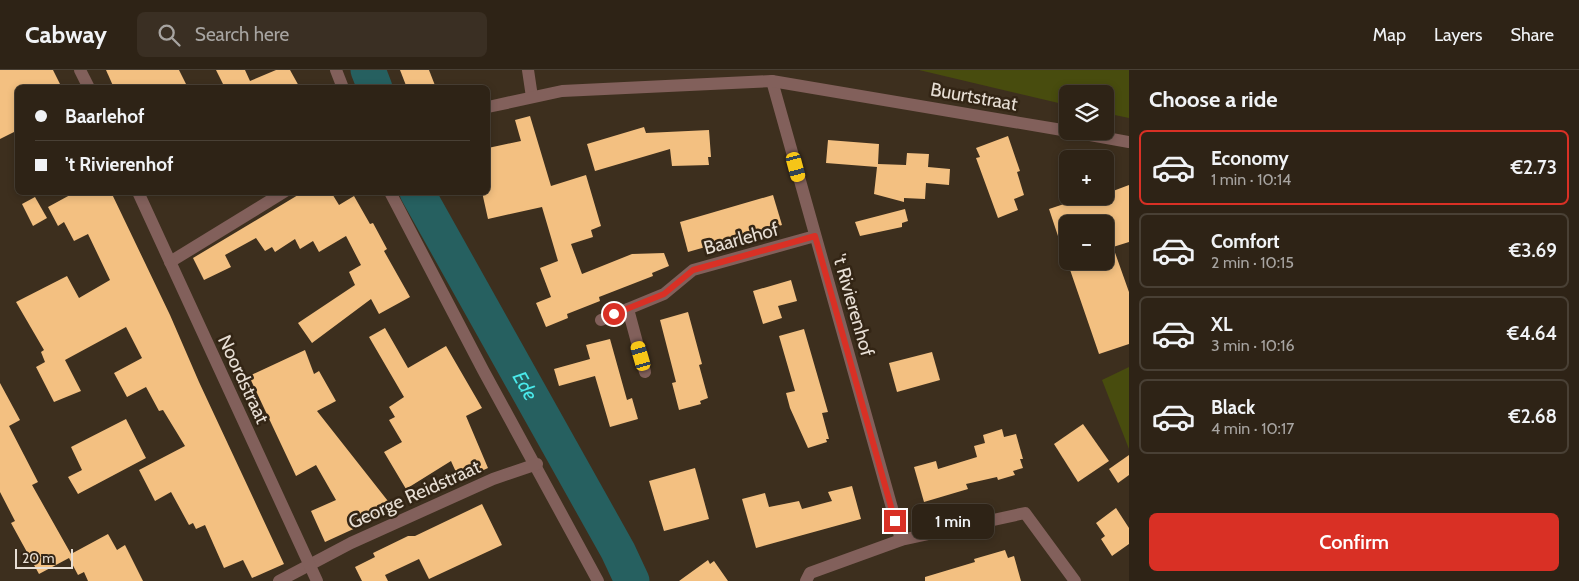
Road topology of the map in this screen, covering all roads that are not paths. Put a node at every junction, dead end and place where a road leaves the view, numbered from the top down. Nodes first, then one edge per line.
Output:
1 (80, 70) edge
2 (336, 70) edge
3 (528, 70) edge
4 (772, 81) junction
5 (88, 85) edge
6 (342, 85) edge
7 (532, 97) junction
8 (490, 107) edge
9 (1059, 129) edge
10 (1114, 139) edge
11 (1129, 142) edge
12 (139, 195) edge
13 (279, 195) edge
14 (392, 195) edge
15 (815, 236) junction
16 (170, 262) junction
17 (628, 309) junction
18 (601, 320) dead end
19 (645, 372) dead end
20 (536, 464) junction
21 (901, 540) junction
22 (309, 564) junction
23 (279, 581) edge
24 (317, 581) edge
25 (598, 581) edge
26 (806, 581) edge
27 (1076, 581) edge

1 - 5 street
2 - 6 street
3 - 7 street
4 - 7 street, Buurtstraat
4 - 9 street, Buurtstraat
4 - 15 street, 't Rivierenhof
7 - 8 street, Buurtstraat
10 - 11 street, Buurtstraat
12 - 16 street, Noordstraat
13 - 16 street
14 - 20 street
15 - 17 street, Baarlehof
15 - 21 street, 't Rivierenhof
16 - 22 street, Noordstraat
17 - 18 street, Baarlehof
17 - 19 street
20 - 22 street, George Reidstraat
20 - 25 street
21 - 26 street
21 - 27 street
22 - 23 street, George Reidstraat
22 - 24 street, Noordstraat

